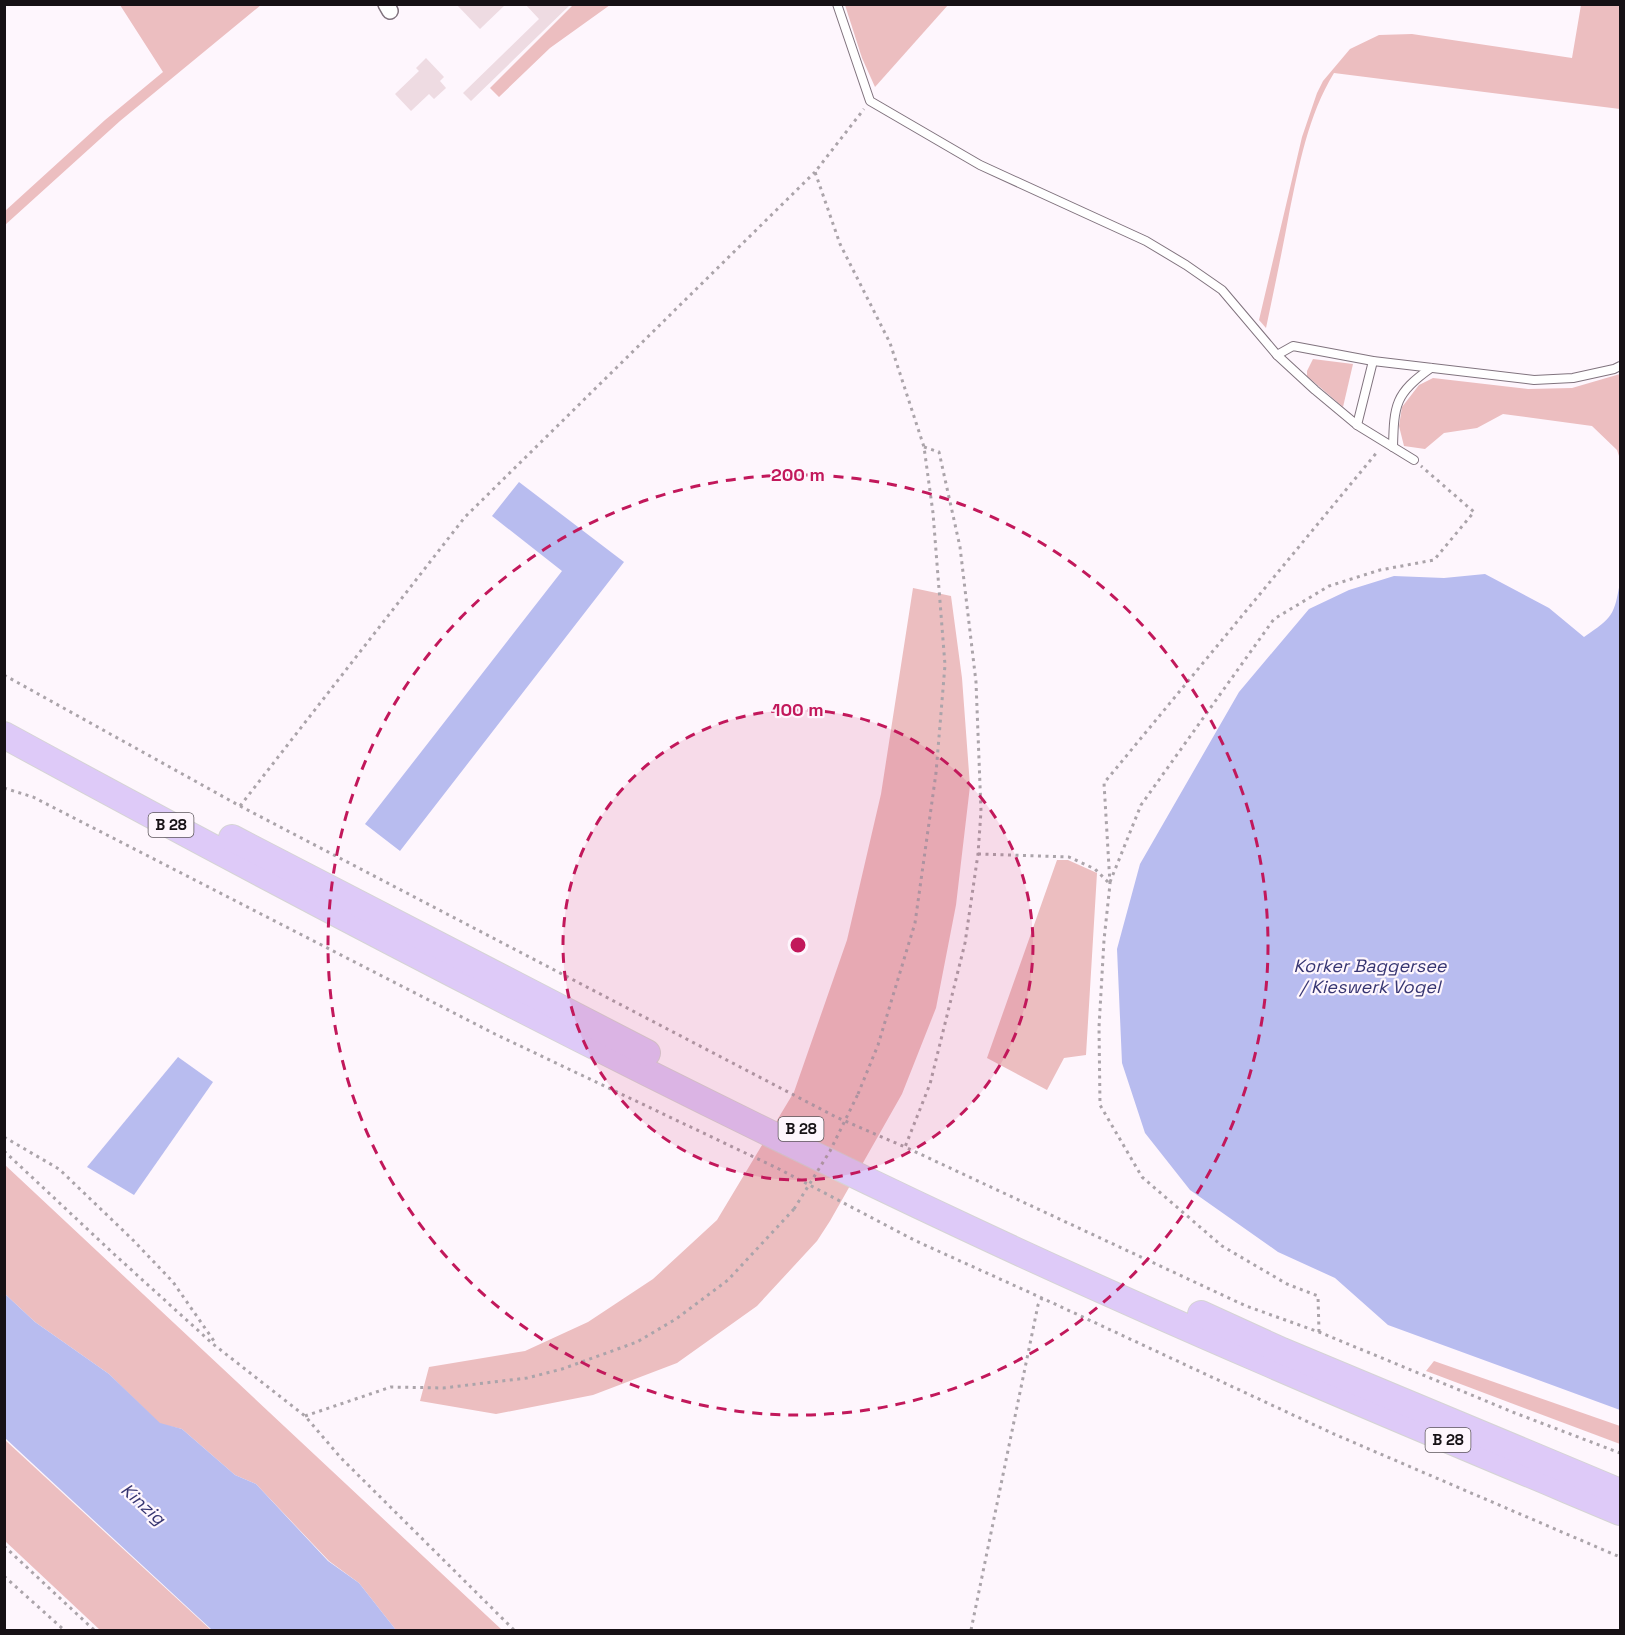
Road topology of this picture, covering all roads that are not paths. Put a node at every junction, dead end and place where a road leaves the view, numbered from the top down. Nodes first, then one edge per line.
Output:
1 (837, 4) edge
2 (1277, 355) junction
3 (1372, 361) junction
4 (1620, 366) edge
5 (1431, 368) junction
6 (1357, 424) junction
7 (1393, 447) junction
8 (1414, 460) road end
9 (4, 717) edge
10 (4, 735) edge
11 (4, 755) edge
12 (45, 757) junction
13 (1620, 1492) edge
14 (1620, 1512) edge

1 - 2 lane
2 - 3 lane
2 - 6 lane
3 - 5 lane
3 - 6 lane
4 - 5 lane
5 - 7 lane
6 - 7 lane
7 - 8 lane
9 - 13 highway, B 28
10 - 12 highway, B 28
11 - 12 highway
12 - 14 highway, B 28

